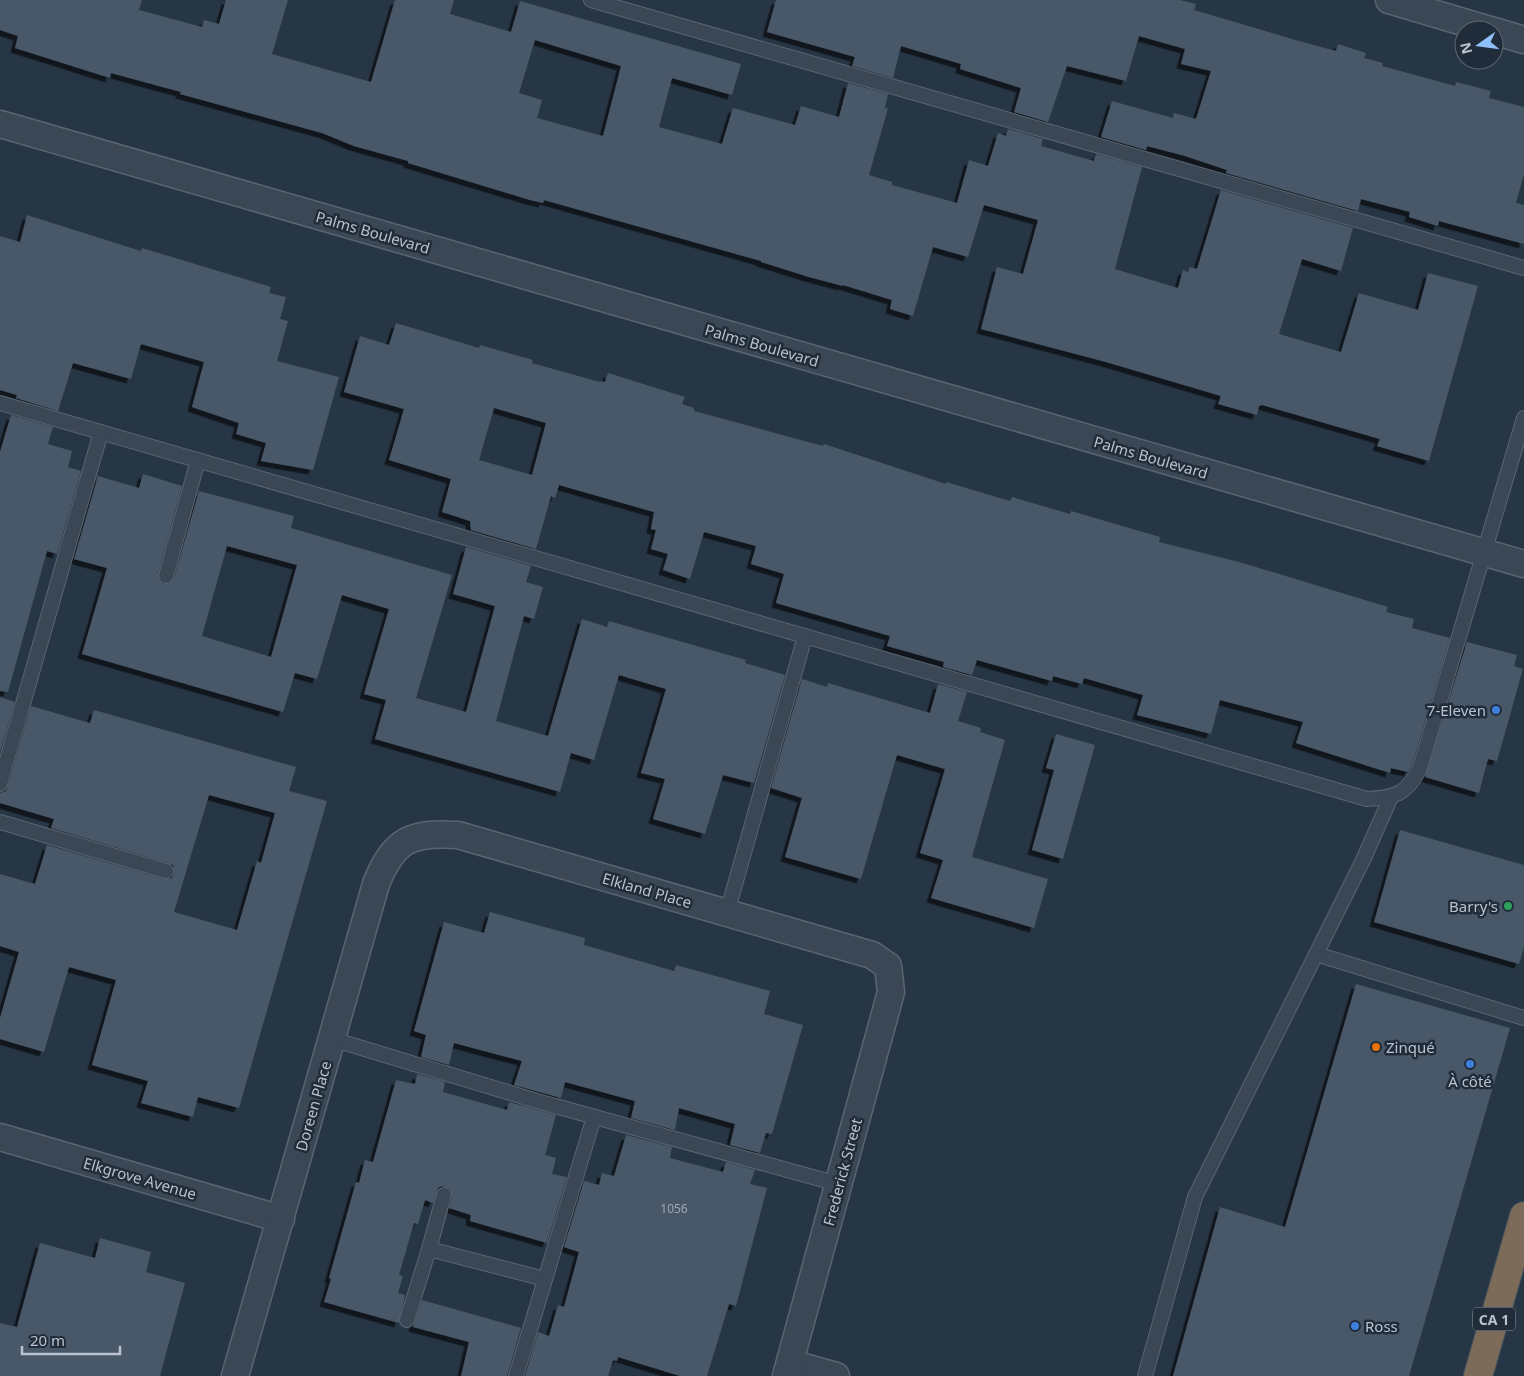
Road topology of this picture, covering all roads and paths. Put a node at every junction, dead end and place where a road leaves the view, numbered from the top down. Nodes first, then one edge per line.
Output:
1 (590, 0) edge
2 (1389, 0) edge
3 (1456, 20) edge
4 (1504, 34) edge
5 (1524, 40) edge
6 (0, 124) edge
7 (1524, 268) edge
8 (0, 403) edge
9 (1524, 418) edge
10 (101, 432) junction
11 (198, 460) junction
12 (1482, 554) junction
13 (1524, 564) edge
14 (166, 576) dead end
15 (806, 636) junction
16 (0, 784) edge
17 (1390, 799) junction
18 (0, 822) edge
19 (402, 843) joint
20 (166, 871) dead end
21 (727, 913) junction
22 (1316, 954) junction
23 (888, 966) joint
24 (1524, 1018) edge
25 (332, 1039) junction
26 (594, 1116) junction
27 (0, 1137) edge
28 (838, 1184) junction
29 (444, 1195) dead end
30 (1524, 1216) edge
31 (281, 1219) junction
32 (429, 1249) junction
33 (545, 1279) junction
34 (407, 1320) dead end
35 (788, 1370) edge
36 (235, 1376) edge
37 (516, 1376) edge
38 (836, 1376) edge
39 (1145, 1376) edge
40 (1478, 1376) edge

1 - 7 lane
2 - 3 street
4 - 5 street
6 - 12 street, Palms Boulevard
8 - 10 lane
9 - 12 lane
10 - 11 lane
10 - 16 lane
11 - 14 lane
11 - 15 lane
12 - 13 street, Palms Boulevard
12 - 17 lane
15 - 17 lane
15 - 21 lane
17 - 22 lane
18 - 20 lane
19 - 21 street, Elkland Place
19 - 25 street, Doreen Place
21 - 23 street, Elkland Place
22 - 24 lane
22 - 39 lane
23 - 28 street, Frederick Street
25 - 26 lane
25 - 31 street, Doreen Place
26 - 28 lane
26 - 33 lane
27 - 31 street, Elkgrove Avenue
28 - 35 street, Frederick Street
29 - 32 lane
30 - 40 highway, CA 1
31 - 36 street, Doreen Place
32 - 33 lane
32 - 34 lane
33 - 37 lane
35 - 38 street

